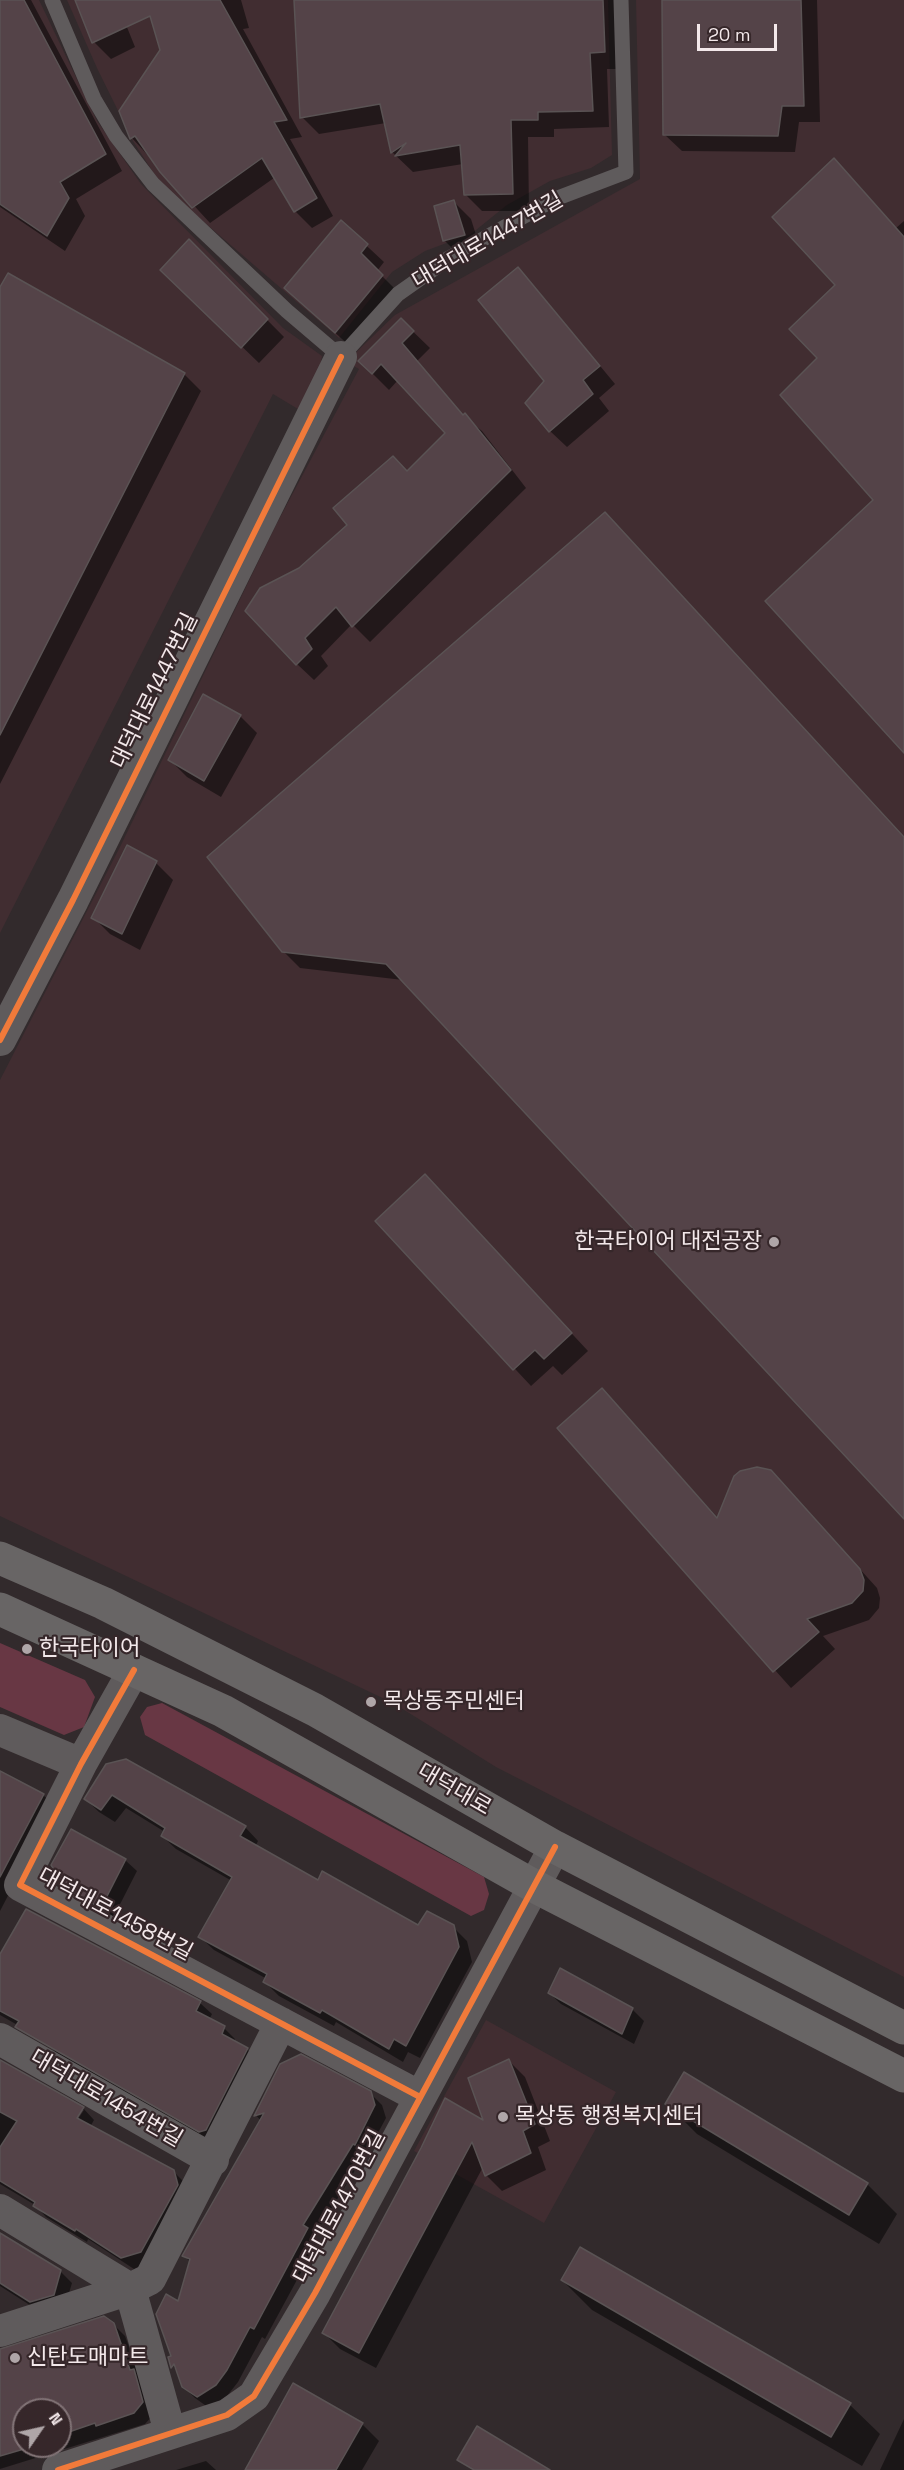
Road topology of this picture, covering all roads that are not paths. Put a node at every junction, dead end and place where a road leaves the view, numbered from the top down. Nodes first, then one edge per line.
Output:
1 (52, 0) edge
2 (621, 0) edge
3 (341, 357) junction
4 (0, 1040) edge
5 (0, 1558) edge
6 (0, 1609) edge
7 (134, 1670) junction
8 (0, 1730) edge
9 (81, 1764) junction
10 (555, 1847) junction
11 (10, 1880) edge
12 (534, 1886) junction
13 (281, 2023) junction
14 (904, 2028) edge
15 (0, 2039) edge
16 (904, 2076) edge
17 (420, 2097) junction
18 (213, 2160) junction
19 (0, 2210) edge
20 (130, 2289) junction
21 (0, 2331) edge
22 (170, 2432) junction
23 (58, 2470) edge

1 - 3 lane
2 - 3 lane, 대덕대로1447번길
3 - 4 street, 대덕대로1447번길
5 - 10 main road, 대덕대로
6 - 7 main road, 대덕대로
7 - 9 street, 대덕대로1458번길
7 - 12 main road, 대덕대로
8 - 9 street
9 - 11 street, 대덕대로1458번길
10 - 12 street, 대덕대로1470번길
10 - 14 main road, 대덕대로
11 - 13 street, 대덕대로1458번길
12 - 16 main road, 대덕대로
12 - 17 street, 대덕대로1470번길
13 - 17 street, 대덕대로1458번길
13 - 18 street
15 - 18 street, 대덕대로1454번길
17 - 22 street, 대덕대로1470번길
18 - 20 street
19 - 20 street
20 - 21 street
20 - 22 street
22 - 23 street, 대덕대로1470번길

